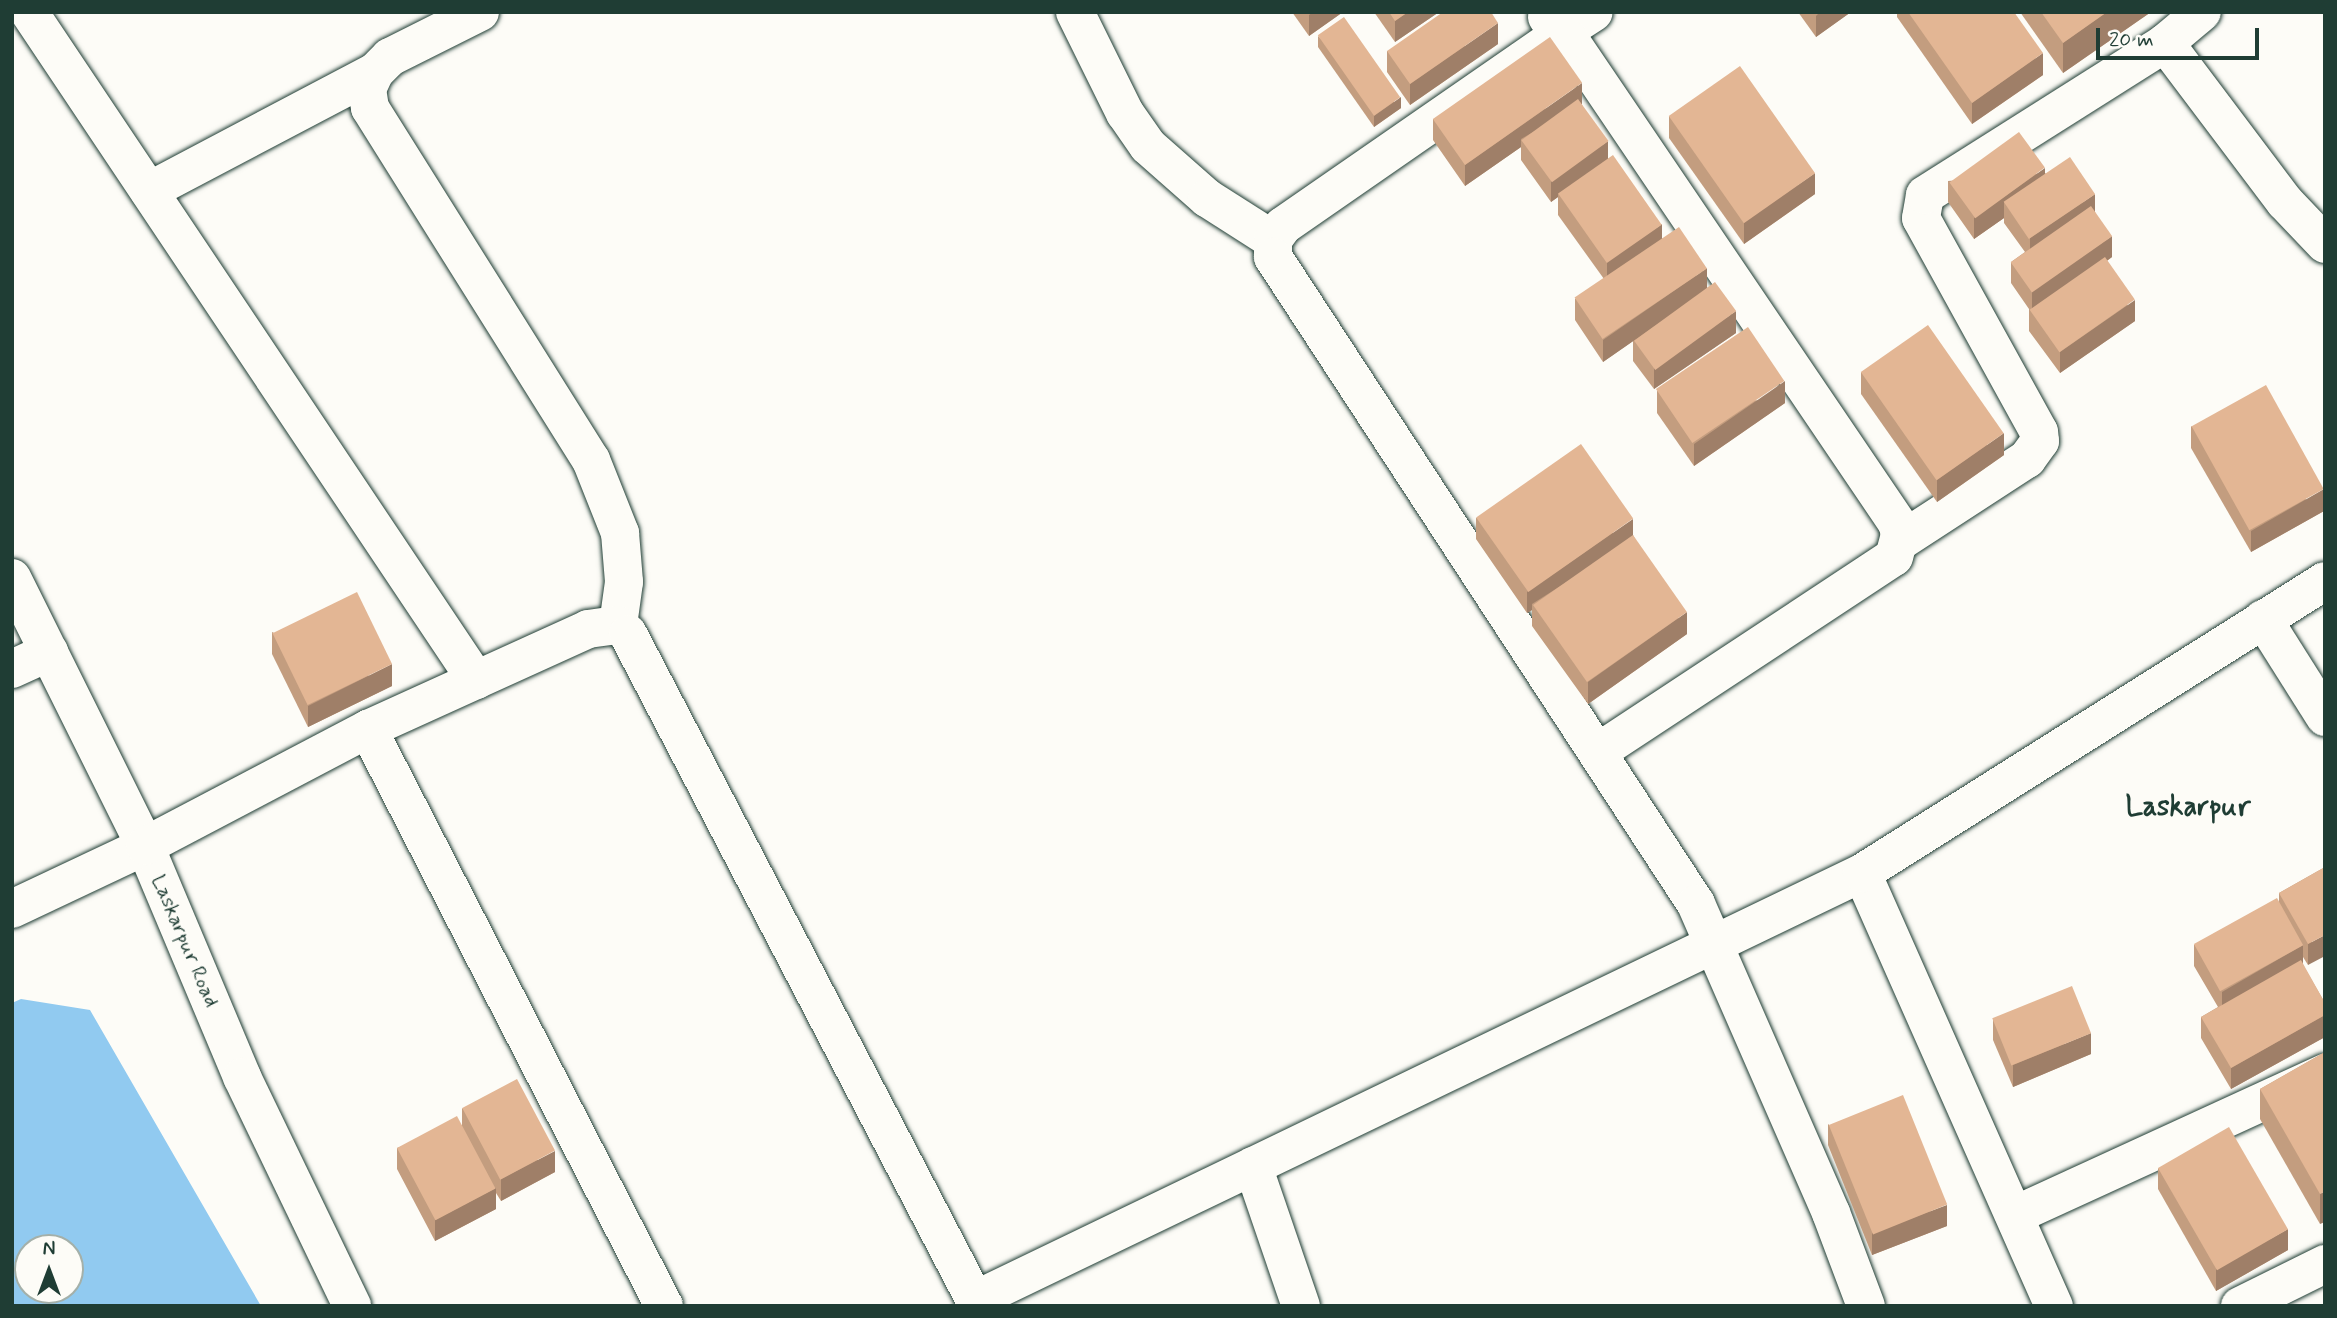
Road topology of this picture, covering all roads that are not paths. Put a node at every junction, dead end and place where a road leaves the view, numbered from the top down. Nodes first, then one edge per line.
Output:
1 (29, 12) edge
2 (480, 12) edge
3 (1075, 12) edge
4 (1594, 12) edge
5 (2202, 12) edge
6 (1552, 23) edge
7 (2165, 43) junction
8 (374, 72) junction
9 (149, 191) junction
10 (1273, 240) junction
11 (2325, 244) edge
12 (1899, 542) junction
13 (12, 578) edge
14 (2325, 581) edge
15 (2263, 619) junction
16 (618, 625) junction
17 (49, 652) junction
18 (12, 669) edge
19 (476, 680) junction
20 (2325, 717) edge
21 (368, 729) junction
22 (1598, 752) junction
23 (145, 846) junction
24 (1862, 873) junction
25 (12, 909) edge
26 (1714, 943) junction
27 (2325, 1073) edge
28 (1253, 1166) junction
29 (2015, 1215) junction
30 (2325, 1264) edge
31 (976, 1303) edge
32 (352, 1306) edge
33 (664, 1306) edge
34 (1301, 1306) edge
35 (1867, 1306) edge
36 (2054, 1306) edge
37 (2240, 1306) edge

1 - 9 street
2 - 8 street
3 - 10 street
4 - 6 street
5 - 7 street
6 - 10 street
6 - 12 street
7 - 11 street
7 - 12 street
8 - 9 street
8 - 16 street
9 - 19 street
10 - 22 street
12 - 22 street
13 - 17 street, Laskarpur Road
14 - 15 street
15 - 20 street
15 - 24 street
16 - 19 street
16 - 31 street
17 - 18 street
17 - 23 street, Laskarpur Road
19 - 21 street
21 - 23 street
21 - 33 street
22 - 26 street
23 - 25 street
23 - 32 street, Laskarpur Road
24 - 26 street
24 - 29 street
26 - 28 street
26 - 35 street
27 - 29 street
28 - 31 street
28 - 34 street
29 - 36 street
30 - 37 street

